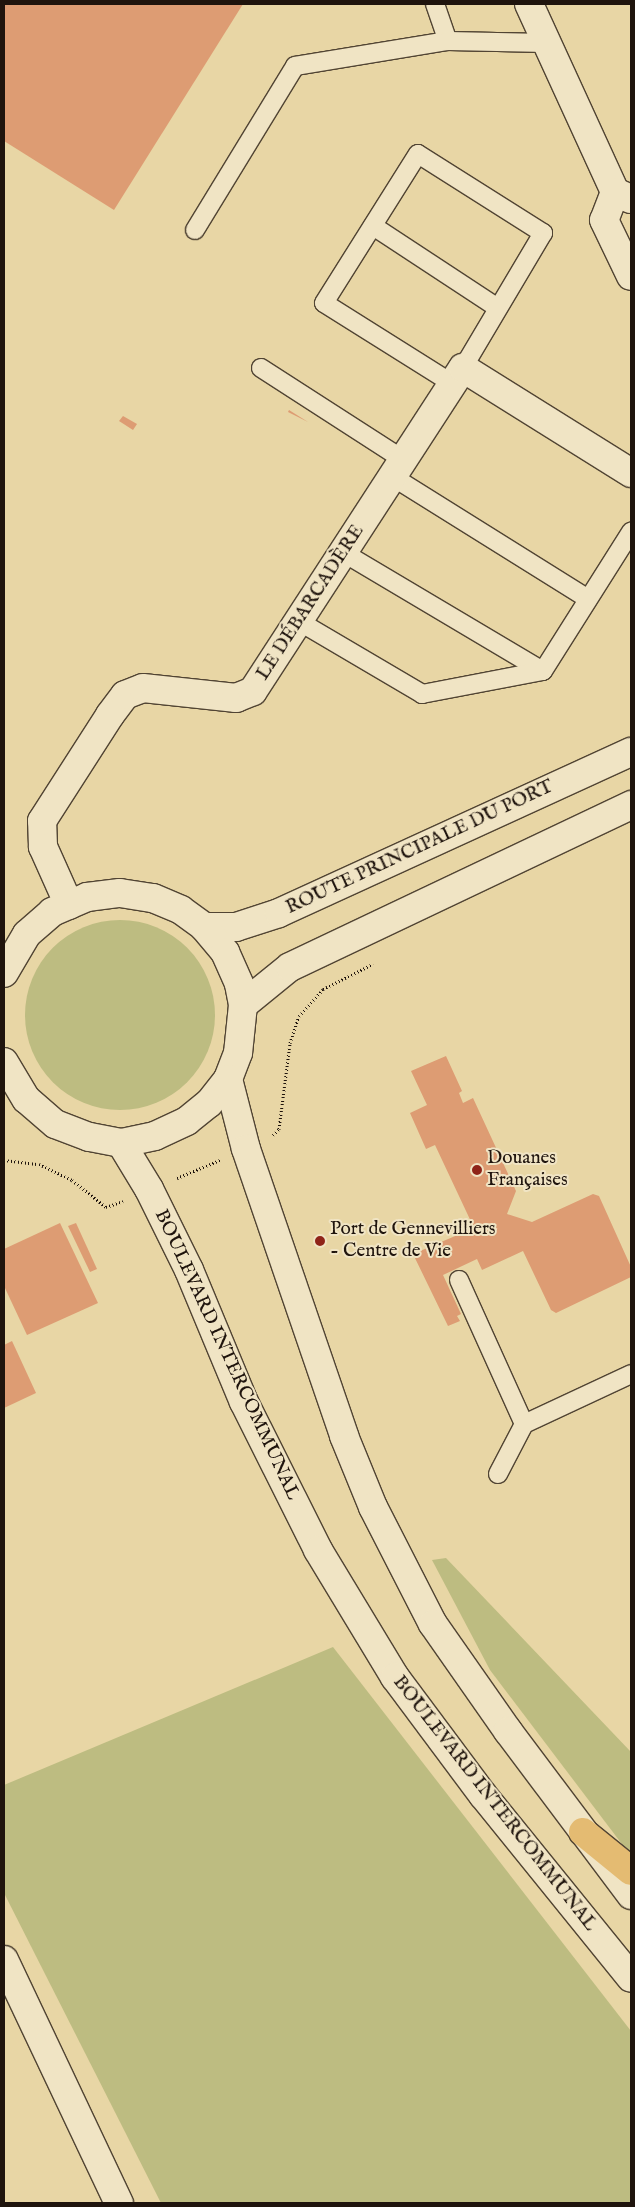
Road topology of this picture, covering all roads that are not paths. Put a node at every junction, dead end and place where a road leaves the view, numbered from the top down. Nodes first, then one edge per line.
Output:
1 (434, 4) edge
2 (529, 4) edge
3 (448, 42) junction
4 (546, 44) junction
5 (626, 192) edge
6 (373, 226) junction
7 (195, 230) dead end
8 (631, 276) edge
9 (498, 308) junction
10 (261, 368) dead end
11 (458, 376) junction
12 (398, 468) junction
13 (631, 473) edge
14 (631, 532) edge
15 (344, 553) junction
16 (588, 599) junction
17 (300, 622) junction
18 (544, 671) junction
19 (631, 752) edge
20 (631, 805) edge
21 (69, 905) junction
22 (204, 927) junction
23 (4, 973) edge
24 (243, 1004) junction
25 (4, 1062) edge
26 (228, 1079) junction
27 (15, 1103) edge
28 (121, 1143) junction
29 (459, 1280) dead end
30 (631, 1374) edge
31 (524, 1424) junction
32 (498, 1474) dead end
33 (582, 1832) junction
34 (631, 1871) edge
35 (631, 1896) edge
36 (4, 1960) edge
37 (631, 1978) edge
38 (119, 2203) edge

1 - 3 lane
2 - 4 main road
3 - 4 lane
3 - 7 lane
4 - 5 main road
5 - 8 main road
6 - 9 lane
6 - 9 lane
6 - 11 lane
9 - 11 lane
10 - 12 lane
11 - 12 main road, LE DÉBARCADÈRE
11 - 13 main road
12 - 15 main road, LE DÉBARCADÈRE
12 - 16 lane
14 - 16 lane
15 - 17 main road, LE DÉBARCADÈRE
15 - 18 lane
16 - 18 lane
17 - 18 lane
17 - 21 main road, LE DÉBARCADÈRE
19 - 22 main road, ROUTE PRINCIPALE DU PORT
20 - 24 main road
21 - 22 main road
21 - 23 main road
22 - 24 main road
24 - 26 main road
25 - 27 main road
26 - 28 main road
26 - 33 main road
27 - 28 main road
28 - 37 main road, BOULEVARD INTERCOMMUNAL
29 - 31 lane
30 - 31 lane
31 - 32 lane
33 - 34 highway
33 - 35 main road
36 - 38 main road

